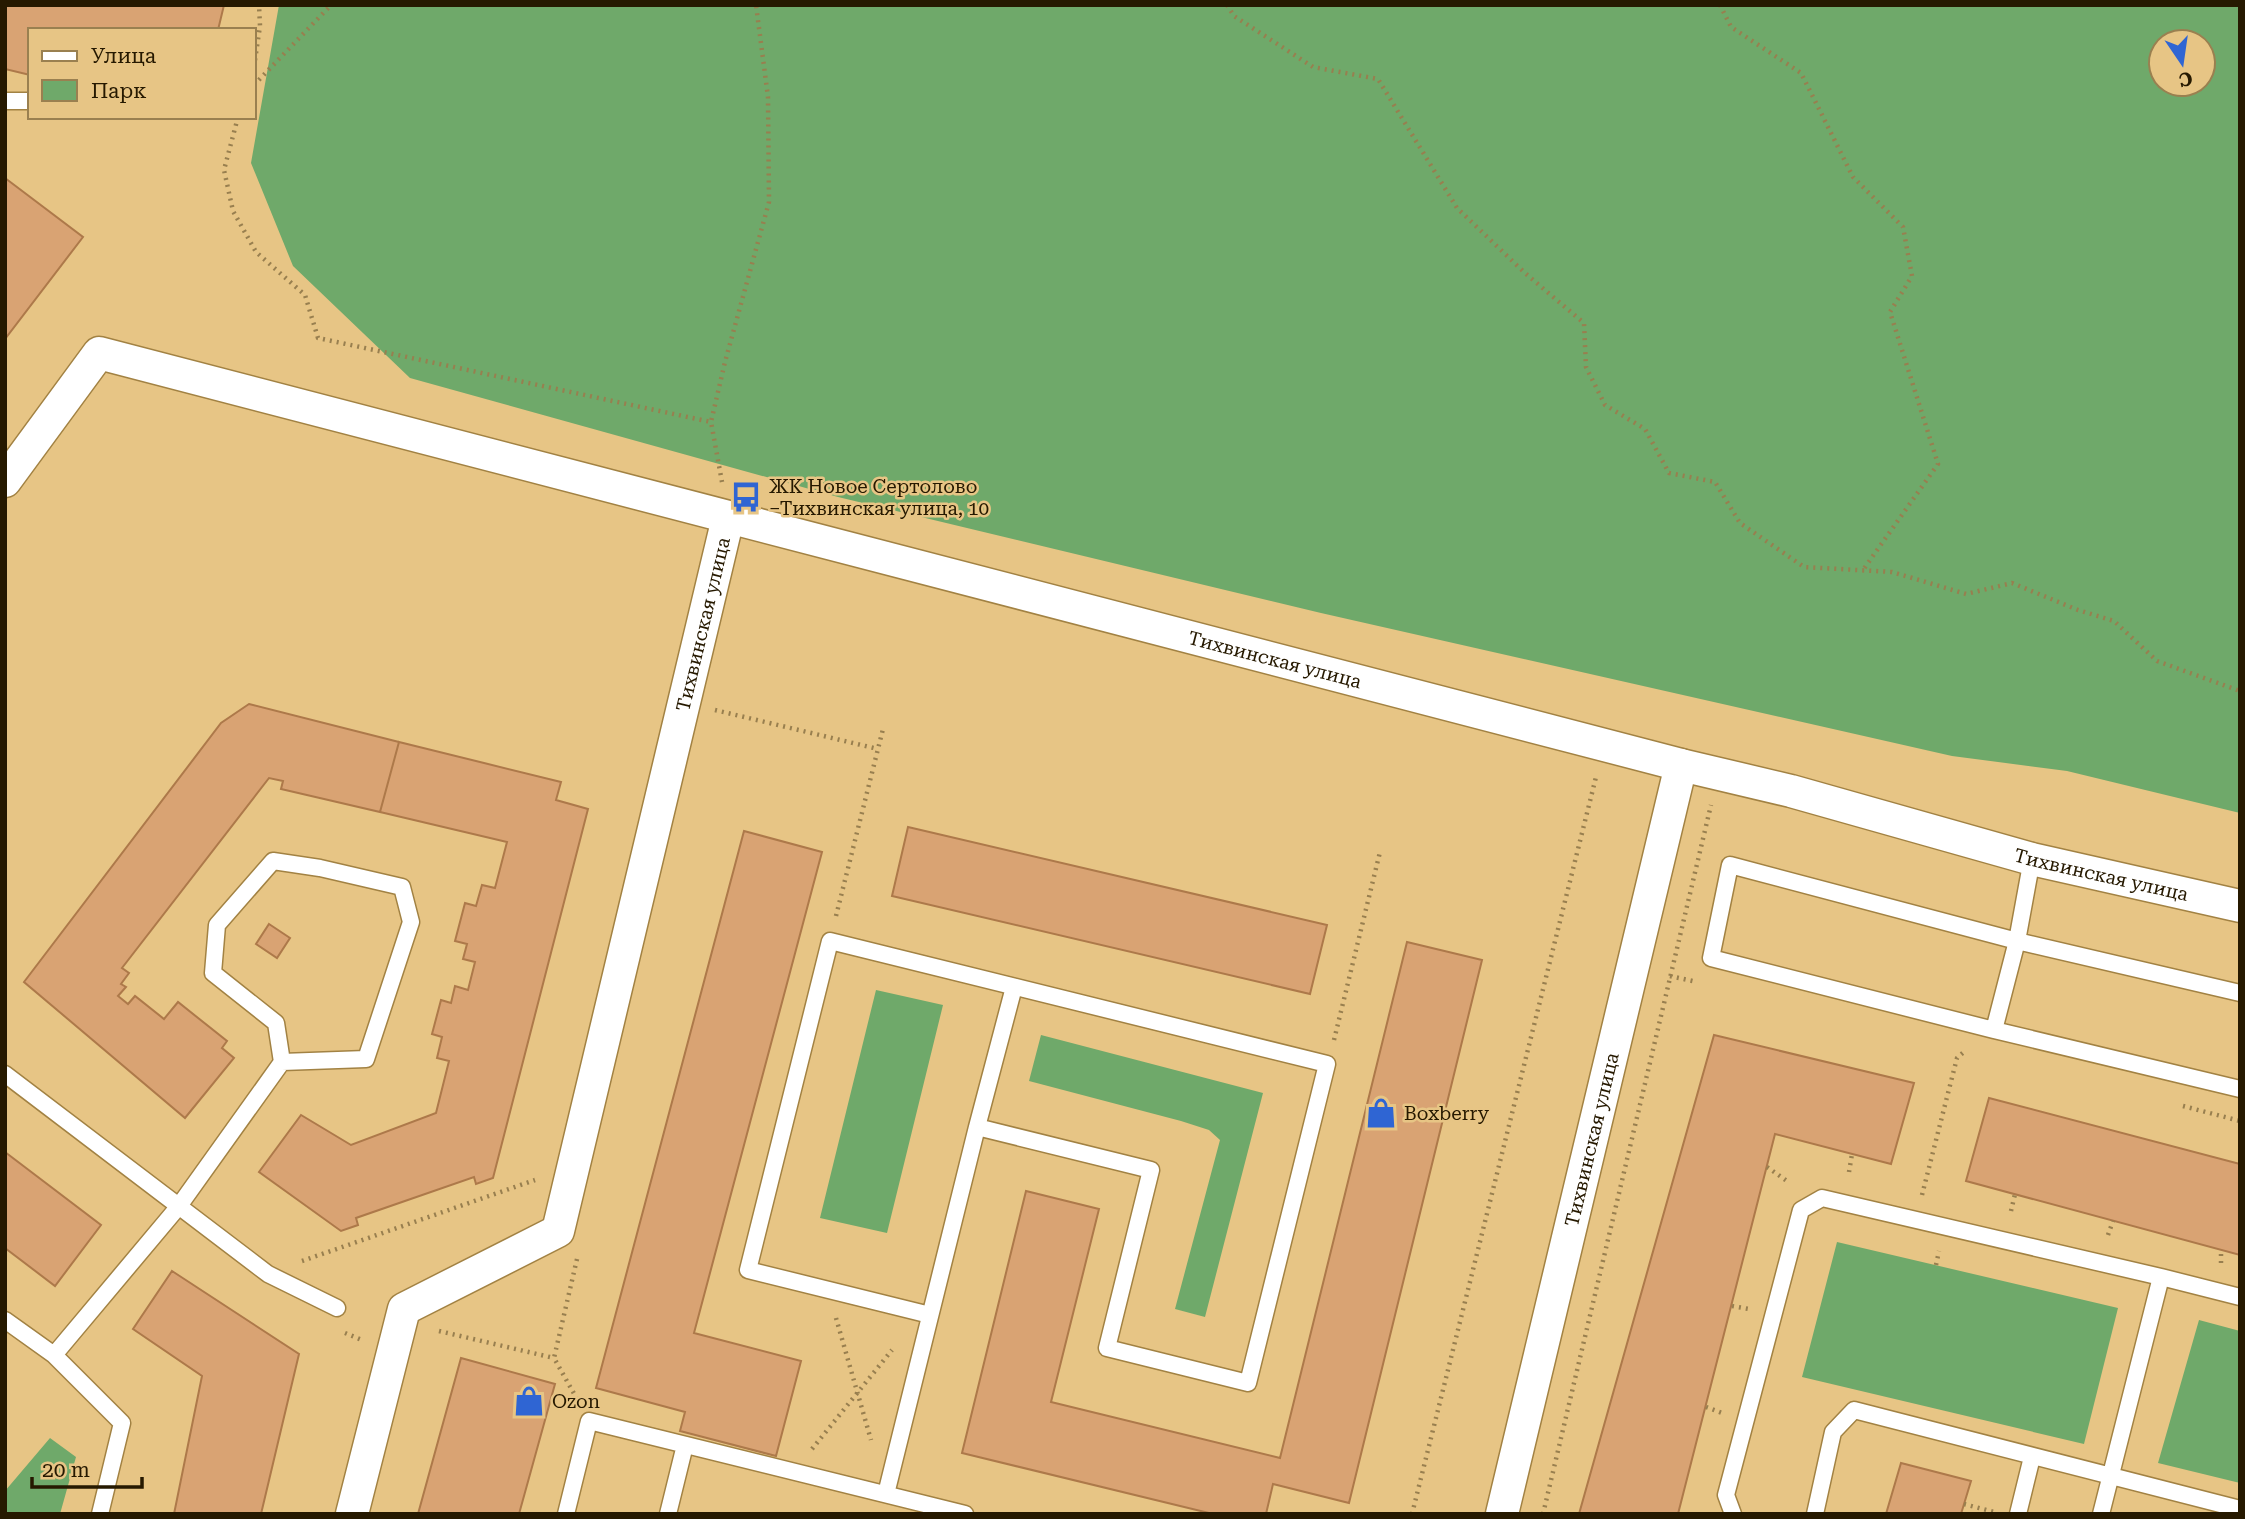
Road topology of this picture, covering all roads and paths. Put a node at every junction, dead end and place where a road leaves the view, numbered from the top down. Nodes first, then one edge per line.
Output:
1 (259, 5) edge
2 (331, 5) edge
3 (756, 5) edge
4 (1227, 5) edge
5 (1720, 5) edge
6 (256, 53) edge
7 (256, 83) edge
8 (5, 101) edge
9 (28, 101) edge
10 (237, 119) edge
11 (711, 422) junction
12 (5, 481) edge
13 (729, 518) junction
14 (1863, 570) junction
15 (2240, 691) edge
16 (702, 707) dead end
17 (883, 729) dead end
18 (878, 749) junction
19 (1681, 765) junction
20 (1712, 800) dead end
21 (1380, 852) dead end
22 (2032, 859) junction
23 (2240, 906) edge
24 (830, 941) junction
25 (2017, 941) junction
26 (1014, 987) junction
27 (2240, 993) edge
28 (1994, 1030) junction
29 (282, 1062) junction
30 (1327, 1064) junction
31 (5, 1074) edge
32 (2240, 1089) edge
33 (977, 1127) junction
34 (1852, 1154) dead end
35 (574, 1166) junction
36 (1767, 1167) dead end
37 (1849, 1172) dead end
38 (1787, 1181) dead end
39 (2015, 1194) dead end
40 (179, 1206) junction
41 (2011, 1211) dead end
42 (1916, 1219) junction
43 (2113, 1221) dead end
44 (2108, 1235) dead end
45 (579, 1250) dead end
46 (2221, 1250) dead end
47 (2221, 1263) dead end
48 (268, 1273) junction
49 (2161, 1277) junction
50 (828, 1290) junction
51 (2240, 1297) edge
52 (1731, 1306) dead end
53 (337, 1308) dead end
54 (1753, 1310) dead end
55 (930, 1315) junction
56 (5, 1320) edge
57 (430, 1328) dead end
58 (54, 1355) junction
59 (554, 1358) junction
60 (858, 1393) junction
61 (1706, 1407) dead end
62 (1726, 1415) dead end
63 (589, 1421) junction
64 (685, 1445) junction
65 (2032, 1457) junction
66 (794, 1472) junction
67 (2110, 1477) junction
68 (886, 1494) junction
69 (1964, 1504) dead end
70 (2240, 1509) edge
71 (100, 1514) edge
72 (352, 1514) edge
73 (566, 1514) edge
74 (668, 1514) edge
75 (965, 1514) edge
76 (1502, 1514) edge
77 (1543, 1514) edge
78 (1733, 1514) edge
79 (1815, 1514) edge
80 (2001, 1514) edge
81 (2018, 1514) edge
82 (2101, 1514) edge

1 - 6 path
2 - 7 path
3 - 11 path
4 - 14 path
5 - 14 path
8 - 9 lane
10 - 11 path
11 - 13 path
12 - 13 street
13 - 19 street, Тихвинская улица
13 - 35 street, Тихвинская улица
14 - 15 path
16 - 18 path
17 - 18 path
18 - 24 path
19 - 22 street, Тихвинская улица
19 - 76 street, Тихвинская улица
20 - 77 path
21 - 30 path
22 - 23 street, Тихвинская улица
22 - 25 lane
24 - 26 lane
24 - 50 lane
25 - 27 lane
25 - 28 lane
25 - 28 lane
26 - 30 lane
26 - 33 lane
28 - 32 lane
28 - 42 path
29 - 29 lane
29 - 40 lane
30 - 33 lane
31 - 40 lane
33 - 55 lane
34 - 37 path
35 - 48 path
35 - 72 street, Тихвинская улица
36 - 38 path
39 - 41 path
40 - 48 lane
40 - 58 lane
42 - 49 lane
42 - 78 lane
43 - 44 path
45 - 59 path
46 - 47 path
48 - 53 lane
49 - 51 lane
49 - 67 lane
50 - 55 lane
50 - 60 path
52 - 54 path
55 - 60 path
55 - 68 lane
56 - 58 lane
57 - 59 path
58 - 71 lane
59 - 63 path
60 - 66 path
60 - 68 path
61 - 62 path
63 - 64 lane
63 - 73 lane
64 - 66 lane
64 - 74 lane
65 - 67 lane
65 - 79 lane
65 - 81 lane
66 - 68 lane
67 - 70 lane
67 - 82 lane
68 - 75 lane
69 - 80 path

